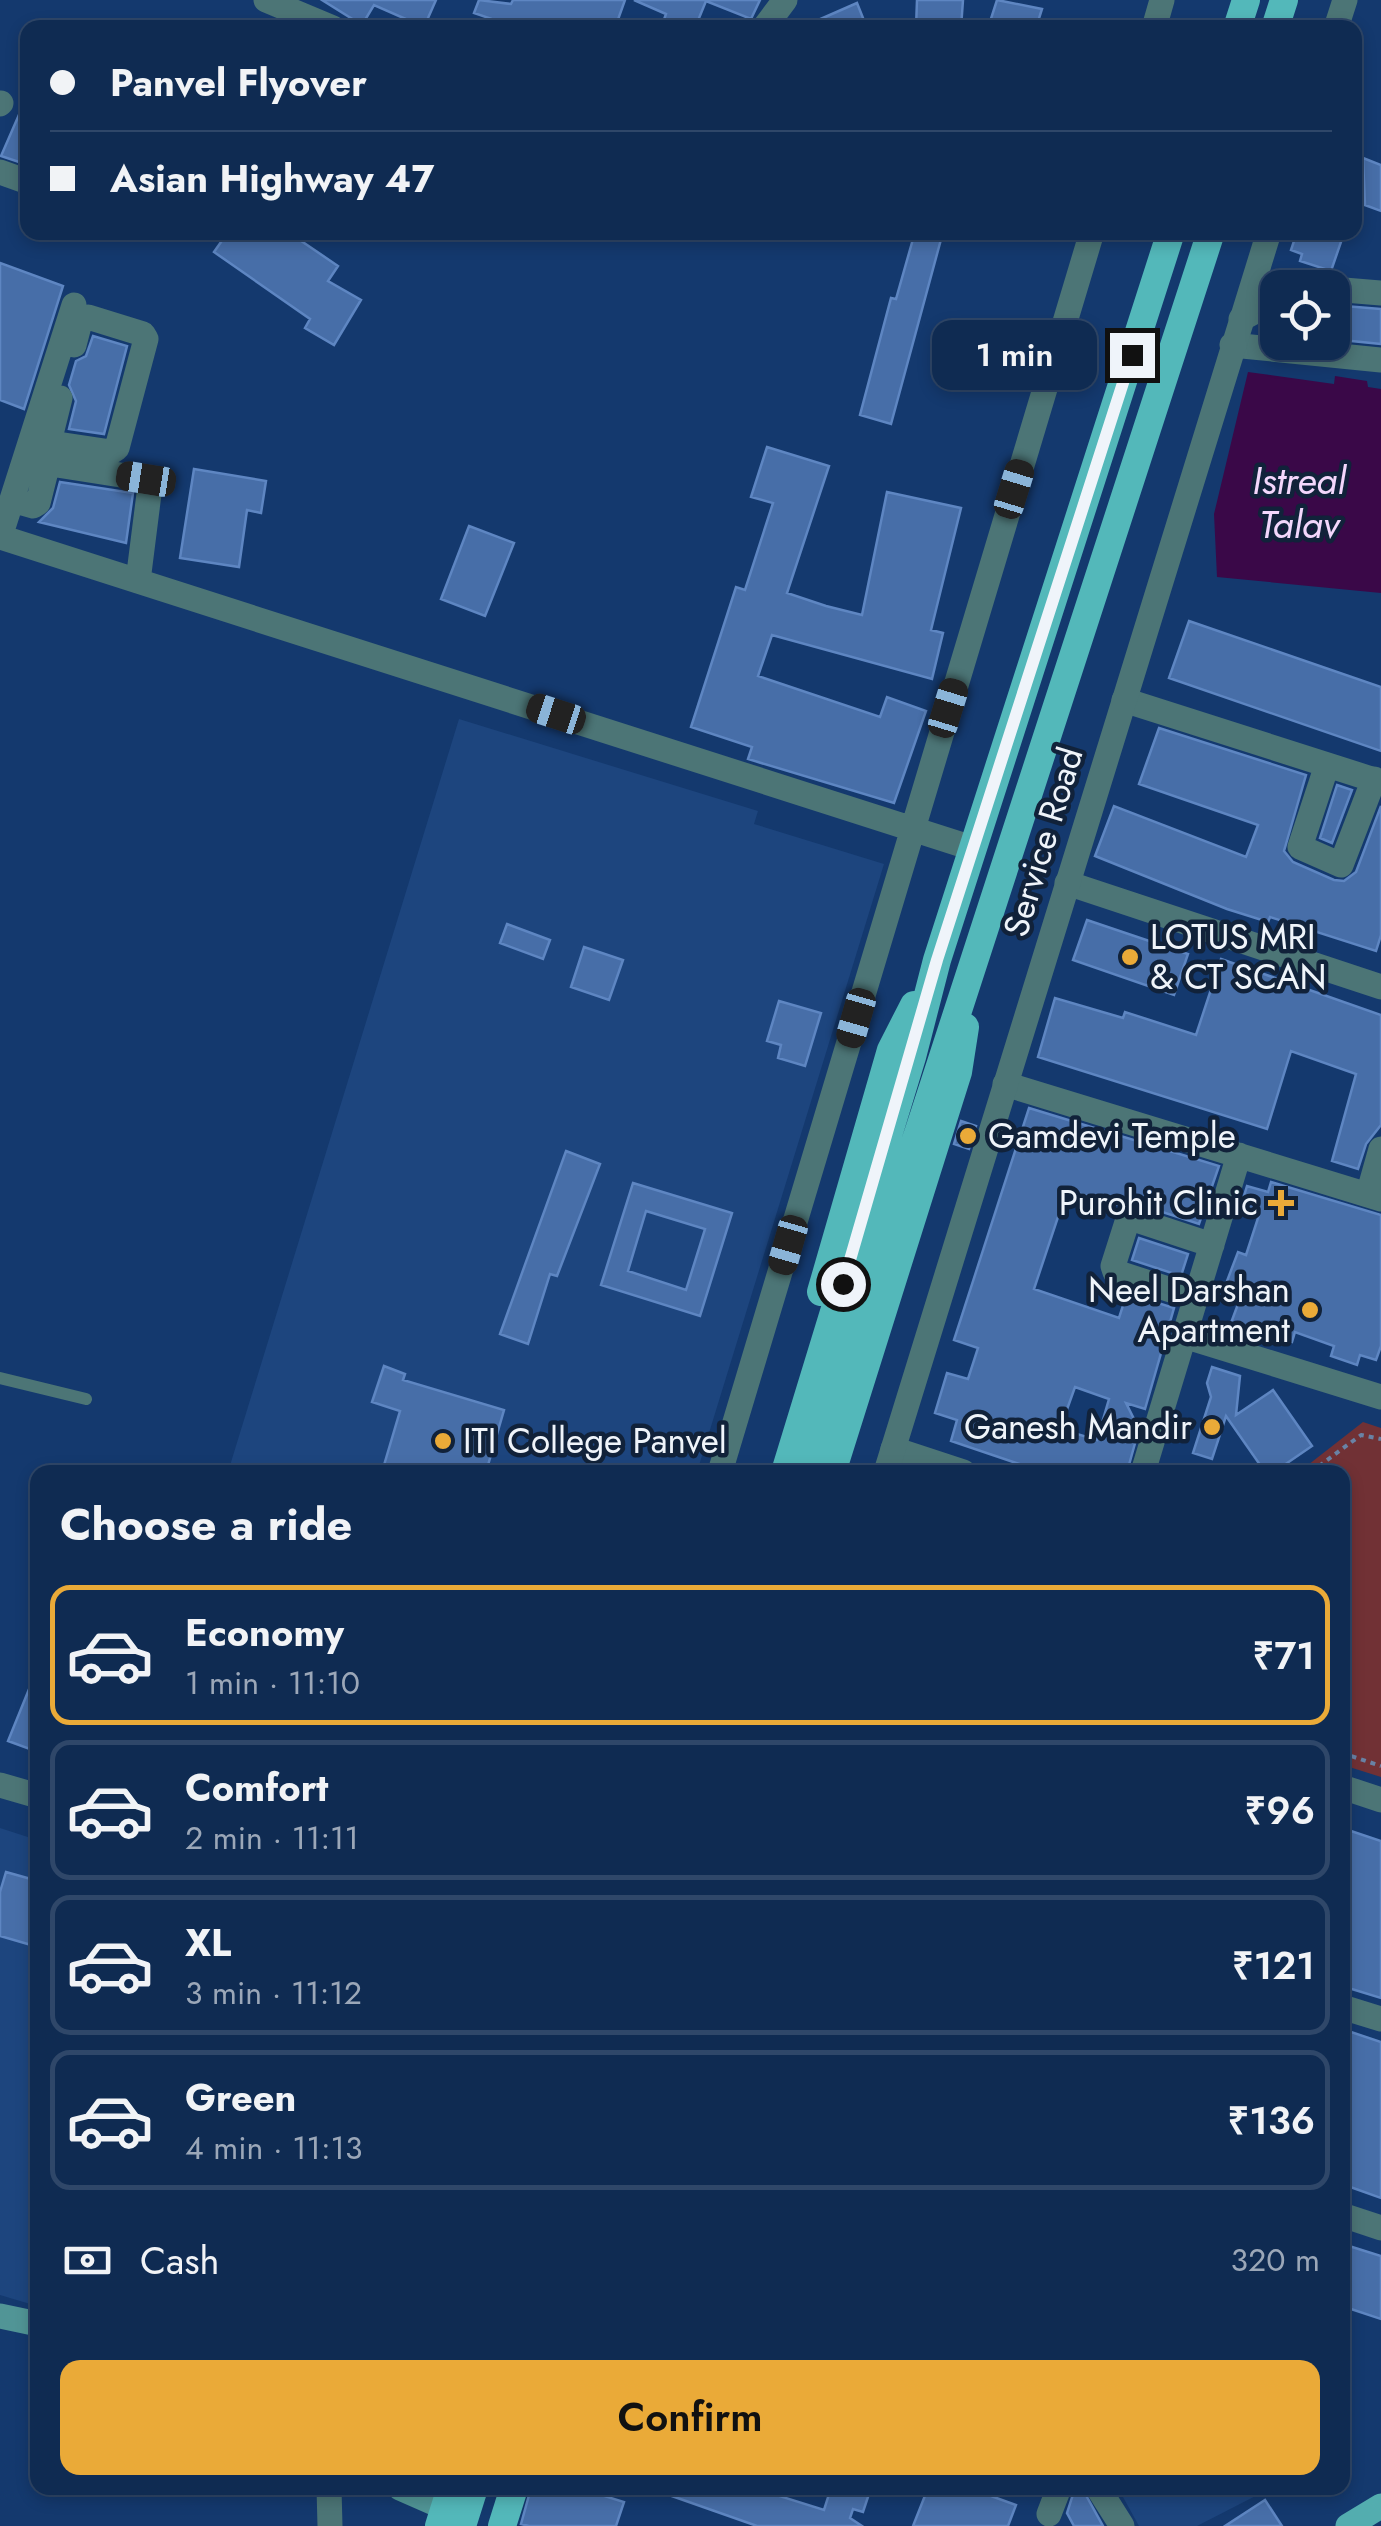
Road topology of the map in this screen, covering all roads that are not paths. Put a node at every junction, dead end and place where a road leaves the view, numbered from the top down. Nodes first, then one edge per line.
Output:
1 (266, 0) edge
2 (786, 0) edge
3 (314, 20) edge
4 (770, 20) edge
5 (1090, 240) edge
6 (1168, 240) edge
7 (1208, 240) edge
8 (1266, 240) edge
9 (1350, 290) edge
10 (1381, 292) edge
11 (1260, 308) edge
12 (1240, 319) junction
13 (1232, 344) junction
14 (1381, 360) edge
15 (38, 451) junction
16 (138, 581) junction
17 (1124, 700) junction
18 (1327, 764) junction
19 (1377, 780) edge
20 (912, 828) junction
21 (972, 848) junction
22 (1068, 883) junction
23 (937, 960) junction
24 (974, 971) junction
25 (1381, 987) edge
26 (925, 1061) junction
27 (1006, 1084) junction
28 (1239, 1155) junction
29 (1377, 1178) edge
30 (1209, 1253) junction
31 (1188, 1295) junction
32 (1184, 1336) junction
33 (0, 1378) edge
34 (1381, 1397) edge
35 (86, 1399) dead end
36 (889, 1460) edge
37 (722, 1465) edge
38 (770, 1465) edge
39 (787, 1465) edge
40 (810, 1465) edge
41 (834, 1465) edge
42 (920, 1465) edge
43 (1145, 1465) edge
44 (0, 1784) edge
45 (1350, 1790) edge
46 (30, 1793) edge
47 (1381, 1800) edge
48 (1350, 2009) edge
49 (1381, 2019) edge
50 (1350, 2218) edge
51 (1381, 2228) edge
52 (0, 2316) edge
53 (30, 2322) edge
54 (0, 2333) edge
55 (30, 2339) edge
56 (329, 2495) edge
57 (414, 2495) edge
58 (496, 2495) edge
59 (511, 2495) edge
60 (1057, 2495) edge
61 (1102, 2495) edge
62 (1381, 2506) edge
63 (445, 2510) edge
64 (1050, 2514) dead end
65 (496, 2525) edge
66 (330, 2526) edge
67 (1122, 2526) edge
68 (1348, 2526) edge

1 - 3 street
2 - 4 street
5 - 20 street
6 - 21 highway
7 - 24 highway
8 - 12 street, Service Road
9 - 10 street
11 - 12 street
12 - 13 street, Service Road
13 - 14 street
13 - 17 street, Service Road
15 - 15 street
15 - 16 street
15 - 16 street
16 - 20 street
17 - 18 street
17 - 22 street, Service Road
18 - 19 street
18 - 19 street
20 - 21 street
20 - 37 street
21 - 23 highway
22 - 25 street
22 - 27 street, Service Road
23 - 26 highway
23 - 38 highway
24 - 26 highway
24 - 41 highway
26 - 39 highway
26 - 40 highway
27 - 28 street
27 - 36 street, Service Road
28 - 29 street
28 - 30 street
30 - 31 street
30 - 31 street
31 - 32 street
32 - 34 street
32 - 43 street
33 - 35 lane
36 - 42 street
44 - 46 street
45 - 47 street
48 - 49 street
50 - 51 street
52 - 53 main road
54 - 55 main road
56 - 66 street
57 - 63 main road
58 - 65 highway
59 - 65 highway
60 - 64 street
61 - 67 street
62 - 68 main road
63 - 65 main road

